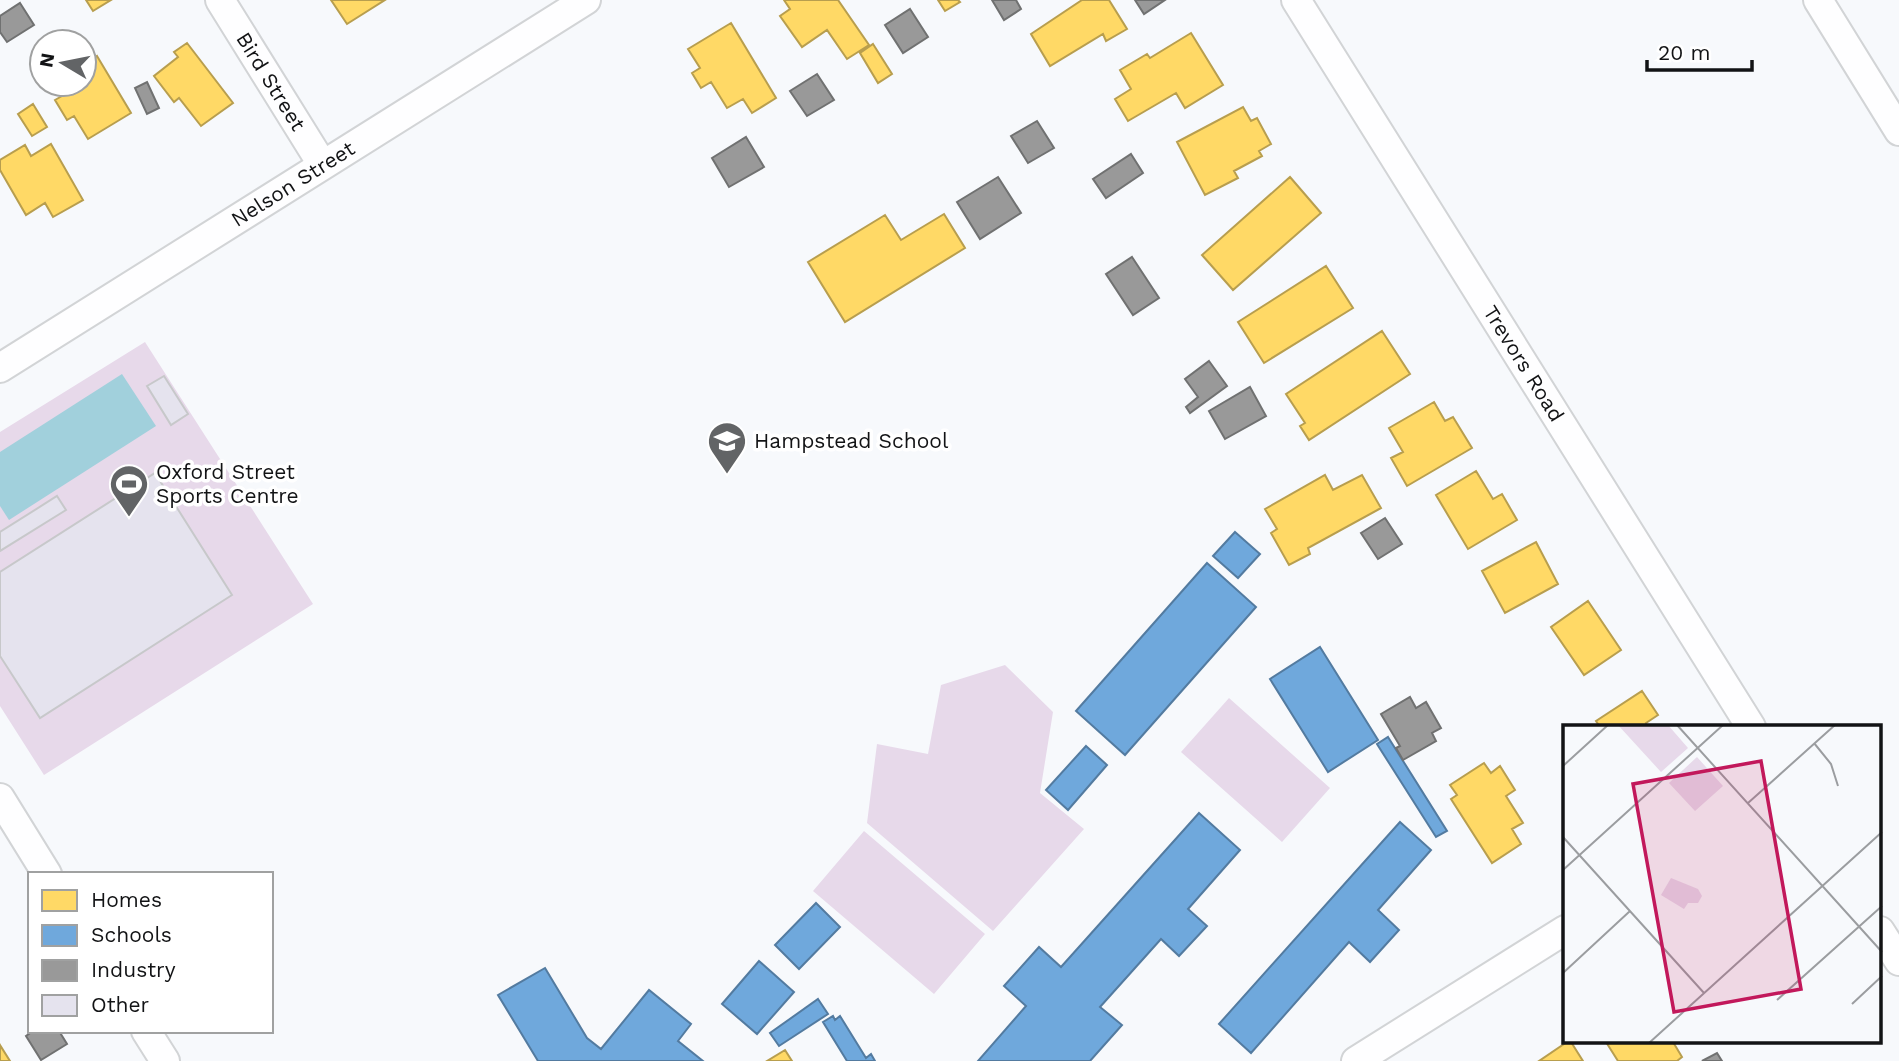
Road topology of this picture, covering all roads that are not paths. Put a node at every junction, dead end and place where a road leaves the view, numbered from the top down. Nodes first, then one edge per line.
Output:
1 (219, 0) edge
2 (586, 0) edge
3 (1296, 0) edge
4 (1818, 0) edge
5 (1899, 131) edge
6 (322, 164) junction
7 (0, 368) edge
8 (1750, 725) edge
9 (0, 798) edge
10 (46, 872) edge
11 (1563, 931) edge
12 (1882, 934) edge
13 (1899, 961) edge
14 (147, 1033) edge
15 (164, 1061) edge
16 (1356, 1061) edge

1 - 6 street, Bird Street
2 - 6 street, Nelson Street
3 - 8 street, Trevors Road
4 - 5 street
6 - 7 street, Nelson Street
9 - 10 street
11 - 16 street
12 - 13 street
14 - 15 street

